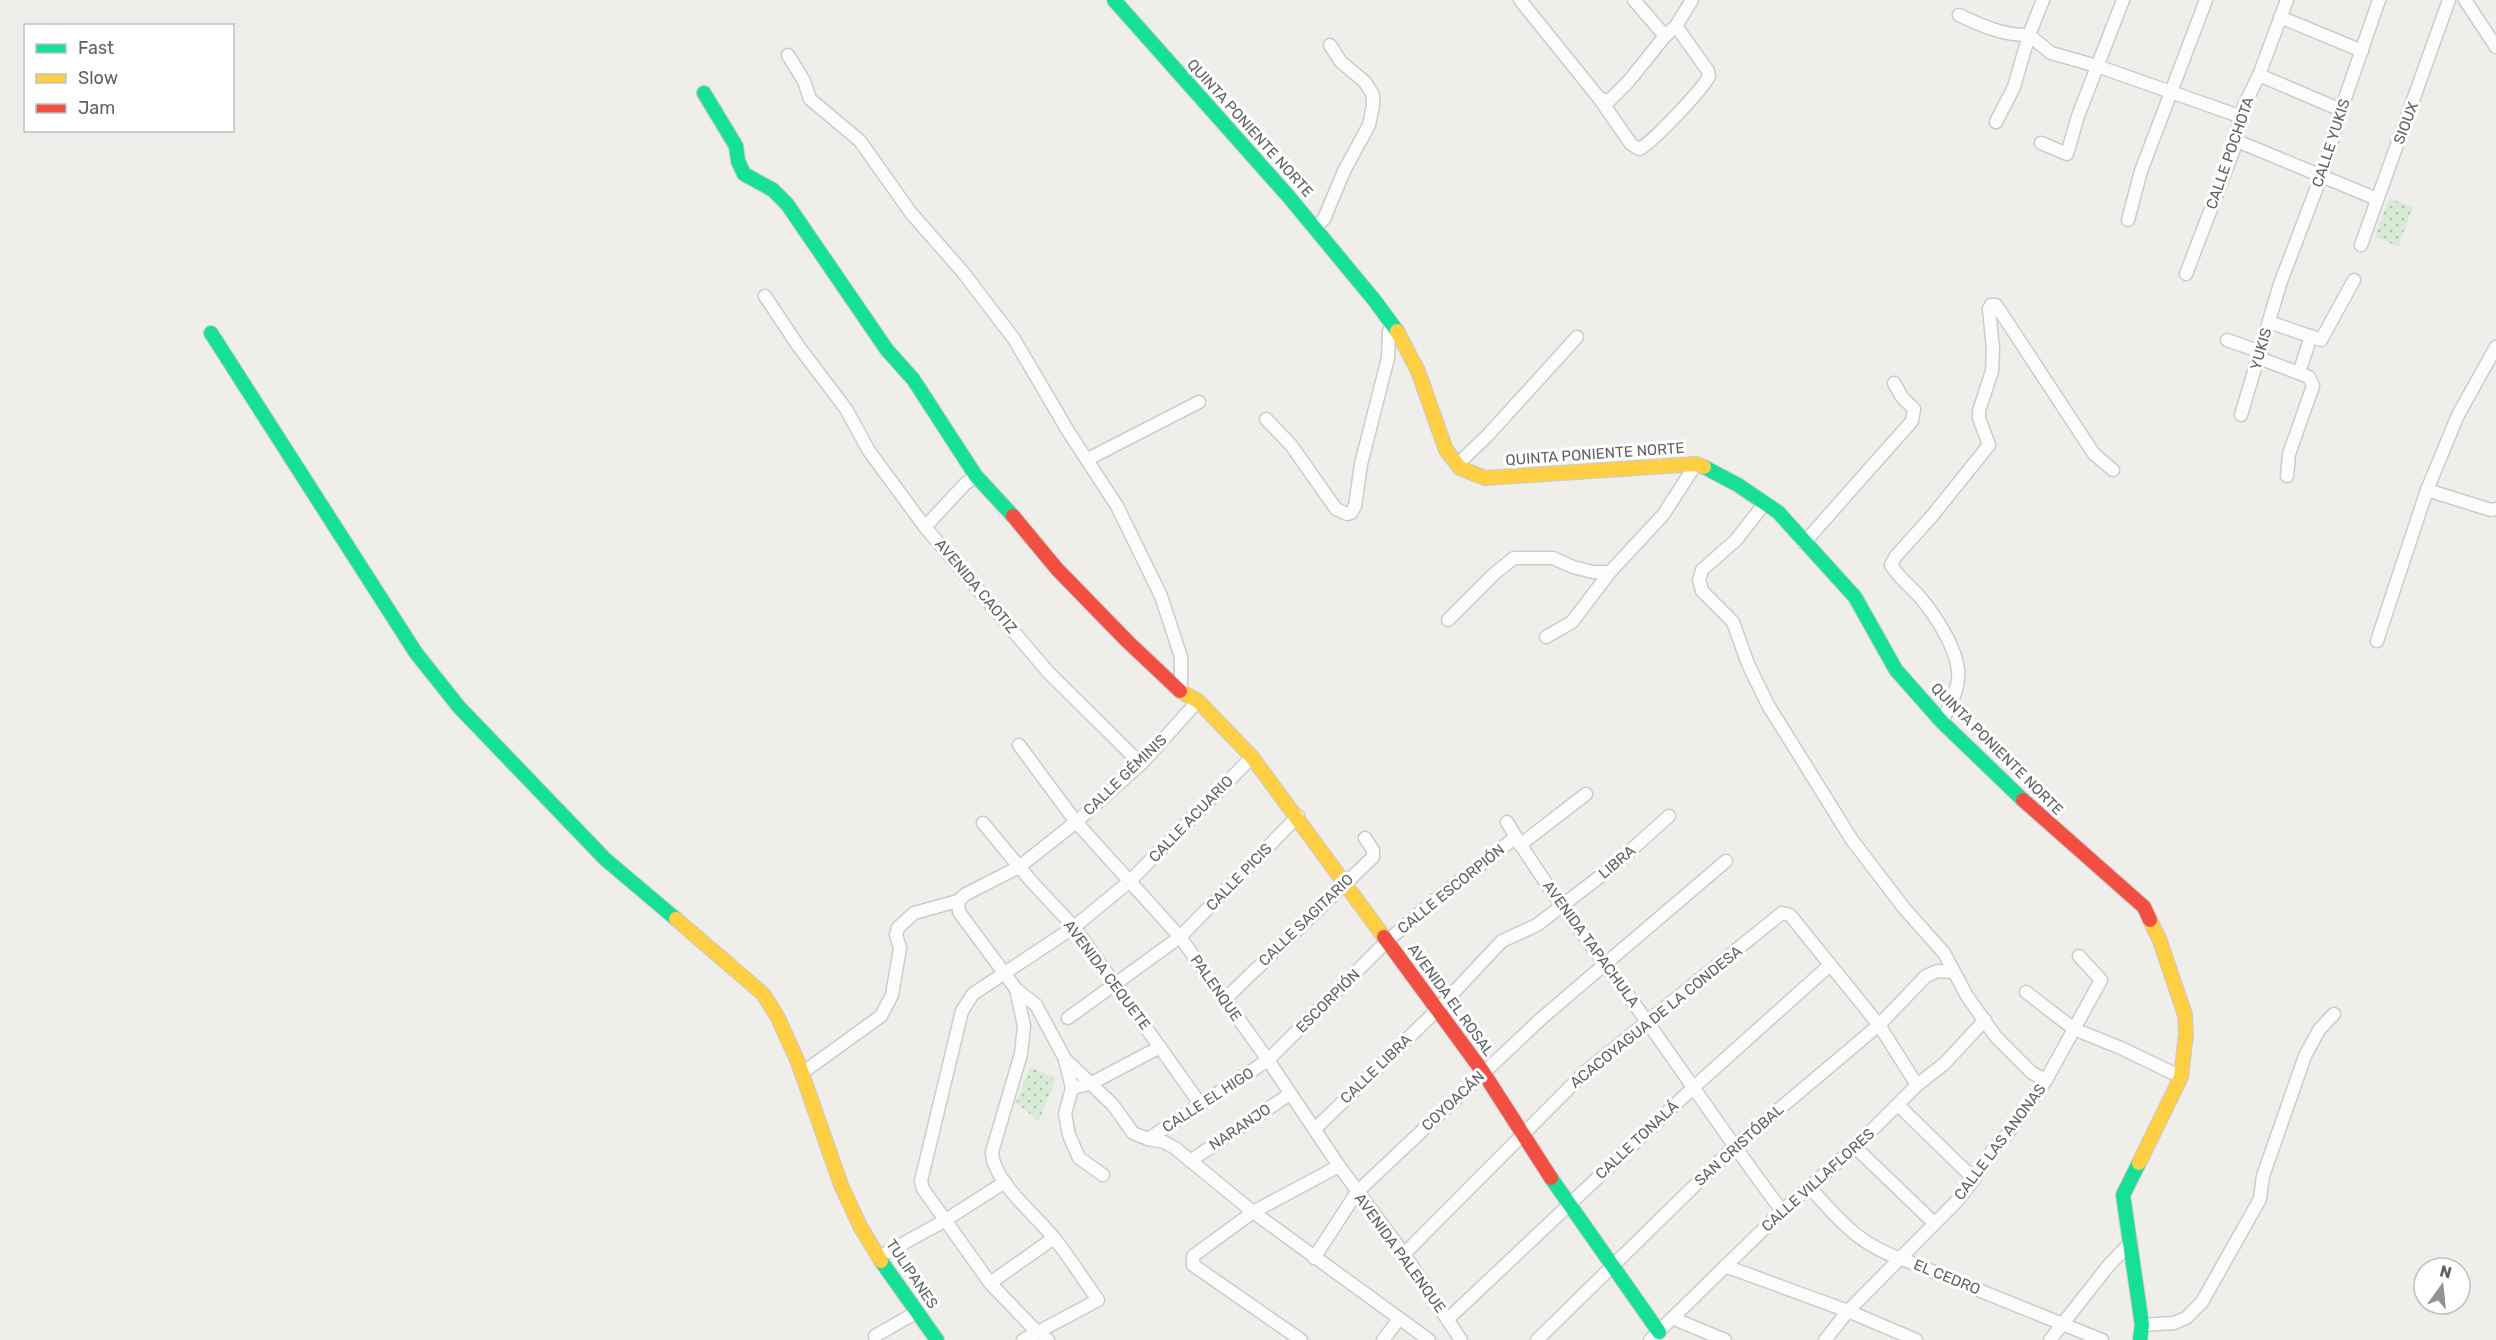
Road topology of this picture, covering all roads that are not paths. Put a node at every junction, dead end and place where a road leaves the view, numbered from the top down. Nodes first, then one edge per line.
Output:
1 (1114, 0) edge
2 (1520, 0) edge
3 (1634, 0) edge
4 (1692, 0) edge
5 (2043, 0) edge
6 (2123, 0) edge
7 (2206, 0) edge
8 (2287, 0) edge
9 (2379, 0) edge
10 (2449, 0) edge
11 (2466, 0) edge
12 (1959, 15) dead end
13 (2280, 17) junction
14 (1676, 26) junction
15 (2029, 35) junction
16 (1665, 36) junction
17 (1330, 45) dead end
18 (2496, 47) edge
19 (2362, 51) junction
20 (789, 55) dead end
21 (2097, 66) junction
22 (2259, 75) junction
23 (704, 93) dead end
24 (2172, 94) junction
25 (1599, 98) junction
26 (2341, 110) junction
27 (2239, 116) junction
28 (1996, 122) dead end
29 (2237, 141) junction
30 (2041, 143) dead end
31 (2322, 174) junction
32 (2377, 199) junction
33 (2128, 220) dead end
34 (1316, 227) junction
35 (2361, 245) dead end
36 (2186, 274) dead end
37 (2354, 280) dead end
38 (2280, 284) joint
39 (765, 296) dead end
40 (2269, 322) junction
41 (1392, 324) junction
42 (211, 333) dead end
43 (1577, 337) dead end
44 (2316, 338) junction
45 (2227, 340) dead end
46 (2496, 348) edge
47 (2260, 355) junction
48 (2299, 373) junction
49 (1894, 383) dead end
50 (1199, 402) dead end
51 (2241, 415) dead end
52 (1266, 419) dead end
53 (1088, 459) junction
54 (1696, 464) junction
55 (1458, 465) junction
56 (2113, 471) dead end
57 (976, 476) junction
58 (2287, 476) dead end
59 (2427, 490) junction
60 (1766, 503) junction
61 (2496, 509) edge
62 (925, 527) junction
63 (1804, 543) junction
64 (1610, 573) junction
65 (1448, 621) dead end
66 (1546, 637) dead end
67 (2378, 641) dead end
68 (1181, 692) junction
69 (1198, 701) junction
70 (1942, 722) junction
71 (1019, 745) dead end
72 (1252, 757) junction
73 (1141, 764) junction
74 (1586, 794) dead end
75 (1298, 816) junction
76 (1669, 816) dead end
77 (1076, 822) junction
78 (1507, 822) dead end
79 (983, 823) dead end
80 (1365, 838) dead end
81 (1518, 841) junction
82 (1726, 861) dead end
83 (1019, 867) junction
84 (1130, 881) junction
85 (1345, 882) junction
86 (1562, 905) junction
87 (959, 906) junction
88 (1074, 927) junction
89 (1180, 937) junction
90 (1387, 941) junction
91 (2079, 956) dead end
92 (1606, 964) junction
93 (1830, 965) junction
94 (1953, 972) junction
95 (1004, 974) junction
96 (1115, 983) junction
97 (1016, 989) junction
98 (2026, 992) dead end
99 (1224, 1000) junction
100 (1437, 1009) junction
101 (2334, 1014) dead end
102 (1068, 1018) dead end
103 (1985, 1020) junction
104 (1648, 1023) junction
105 (1879, 1025) junction
106 (2074, 1029) junction
107 (1160, 1047) junction
108 (1065, 1059) junction
109 (1268, 1060) junction
110 (1483, 1072) junction
111 (802, 1073) junction
112 (2181, 1077) junction
113 (2046, 1080) junction
114 (1090, 1084) junction
115 (1917, 1085) junction
116 (1695, 1086) junction
117 (1072, 1088) junction
118 (1290, 1094) junction
119 (1202, 1105) junction
120 (1898, 1105) junction
121 (1315, 1129) junction
122 (1523, 1134) junction
123 (1148, 1139) junction
124 (1734, 1147) junction
125 (1855, 1147) junction
126 (1190, 1161) junction
127 (1339, 1166) junction
128 (1103, 1175) dead end
129 (1974, 1179) junction
130 (1005, 1182) junction
131 (1810, 1188) junction
132 (1357, 1192) junction
133 (1568, 1204) junction
134 (1782, 1211) junction
135 (1253, 1212) junction
136 (944, 1221) junction
137 (1934, 1222) junction
138 (1054, 1238) junction
139 (2132, 1242) junction
140 (1404, 1254) junction
141 (879, 1257) junction
142 (1314, 1258) junction
143 (1899, 1258) junction
144 (1612, 1265) junction
145 (1725, 1266) junction
146 (990, 1283) junction
147 (1848, 1311) junction
148 (917, 1312) junction
149 (1672, 1318) junction
150 (1399, 1319) junction
151 (1448, 1319) junction
152 (2063, 1325) junction
153 (2142, 1325) junction
154 (875, 1336) dead end
155 (1042, 1336) edge
156 (1655, 1336) edge
157 (937, 1340) edge
158 (1023, 1340) edge
159 (1301, 1340) edge
160 (1383, 1340) edge
161 (1429, 1340) edge
162 (1461, 1340) edge
163 (1537, 1340) edge
164 (1725, 1340) edge
165 (1825, 1340) edge
166 (1916, 1340) edge
167 (2050, 1340) edge
168 (2102, 1340) edge
169 (2139, 1340) edge

1 - 34 street, QUINTA PONIENTE NORTE
2 - 25 street
3 - 16 street
4 - 14 street
5 - 15 street
6 - 21 street
7 - 24 street
8 - 13 street, CALLE POCHOTA
9 - 19 street, CALLE YUKIS
10 - 32 street, SIOUX
11 - 18 street
12 - 15 street
13 - 19 street
13 - 22 street, CALLE POCHOTA
14 - 16 street
14 - 25 street
15 - 21 street
15 - 28 street
16 - 25 street
17 - 34 street
19 - 26 street, CALLE YUKIS
20 - 53 street
21 - 24 street
21 - 30 street
22 - 26 street
22 - 27 street, CALLE POCHOTA
23 - 57 street, AVENIDA EL ROSAL
24 - 27 street
24 - 33 street
26 - 31 street, CALLE YUKIS
27 - 29 street, CALLE POCHOTA
29 - 31 street
29 - 36 street, CALLE POCHOTA
31 - 32 street
31 - 38 street, CALLE YUKIS
32 - 35 street, SIOUX
34 - 41 street, QUINTA PONIENTE NORTE
37 - 44 street
38 - 40 street, YUKIS
39 - 62 street, AVENIDA CAOTIZ
40 - 44 street
40 - 47 street, YUKIS
41 - 52 street
41 - 55 street, QUINTA PONIENTE NORTE
42 - 111 street, TULIPANES
43 - 55 street
44 - 48 street
45 - 47 street
46 - 59 street
47 - 48 street
47 - 51 street, YUKIS
48 - 58 street
49 - 63 street
50 - 53 street
53 - 68 street
54 - 55 street, QUINTA PONIENTE NORTE
54 - 60 street, QUINTA PONIENTE NORTE
54 - 64 street
56 - 70 street
57 - 62 street
57 - 68 street, AVENIDA EL ROSAL
59 - 61 street
59 - 67 street
60 - 63 street, QUINTA PONIENTE NORTE
60 - 94 street
62 - 73 street, AVENIDA CAOTIZ
63 - 70 street, QUINTA PONIENTE NORTE
64 - 65 street
64 - 66 street
68 - 69 street, AVENIDA EL ROSAL
69 - 72 street, AVENIDA EL ROSAL
69 - 73 street, CALLE GÉMINIS
70 - 112 street, QUINTA PONIENTE NORTE
71 - 77 street, PALENQUE
72 - 75 street, AVENIDA EL ROSAL
72 - 84 street, CALLE ACUARIO
73 - 77 street, CALLE GÉMINIS
74 - 81 street, CALLE ESCORPIÓN
75 - 85 street, AVENIDA EL ROSAL
75 - 89 street, CALLE PICIS
76 - 86 street, LIBRA
77 - 83 street, CALLE GÉMINIS
77 - 84 street, PALENQUE
78 - 81 street, AVENIDA TAPACHULA
79 - 83 street, AVENIDA CEQUETE
80 - 85 street, CALLE SAGITARIO
81 - 86 street, AVENIDA TAPACHULA
81 - 90 street, CALLE ESCORPIÓN
82 - 92 street, COYOACÁN
83 - 87 street, CALLE GÉMINIS
83 - 88 street, AVENIDA CEQUETE
84 - 88 street, CALLE ACUARIO
84 - 89 street, PALENQUE
85 - 90 street, AVENIDA EL ROSAL
85 - 99 street, CALLE SAGITARIO
86 - 92 street, AVENIDA TAPACHULA
86 - 100 street, LIBRA
87 - 95 street
87 - 111 street, CALLE GÉMINIS
88 - 95 street, CALLE ACUARIO
88 - 96 street, AVENIDA CEQUETE
89 - 96 street, CALLE PICIS
89 - 99 street, PALENQUE
90 - 100 street, AVENIDA EL ROSAL
90 - 109 street, ESCORPIÓN
91 - 106 street, CALLE LAS ANONAS
92 - 104 street, AVENIDA TAPACHULA
92 - 110 street, COYOACÁN
93 - 104 street, ACACOYAGUA DE LA CONDESA
93 - 105 street
93 - 116 street, CALLE TONALÁ
94 - 103 street
94 - 105 street, SAN CRISTÓBAL
95 - 97 street
95 - 136 street, CALLE ACUARIO
96 - 102 street, CALLE PICIS
96 - 107 street, AVENIDA CEQUETE
97 - 108 street
97 - 130 street
98 - 106 street
99 - 109 street, PALENQUE
100 - 110 street, AVENIDA EL ROSAL
100 - 121 street, CALLE LIBRA
101 - 153 street
103 - 113 street
103 - 115 street, CALLE VILLAFLORES
104 - 116 street, AVENIDA TAPACHULA
104 - 122 street, ACACOYAGUA DE LA CONDESA
105 - 115 street
105 - 124 street, SAN CRISTÓBAL
106 - 112 street
106 - 113 street, CALLE LAS ANONAS
107 - 114 street
107 - 119 street, AVENIDA CEQUETE
108 - 114 street
108 - 117 street
109 - 118 street, PALENQUE
109 - 119 street, CALLE EL HIGO
110 - 122 street, AVENIDA EL ROSAL
110 - 132 street, COYOACÁN
111 - 141 street, TULIPANES
112 - 139 street, QUINTA PONIENTE NORTE
113 - 129 street, CALLE LAS ANONAS
114 - 117 street
114 - 123 street
115 - 120 street, CALLE VILLAFLORES
116 - 124 street, AVENIDA TAPACHULA
116 - 133 street, CALLE TONALÁ
117 - 128 street
118 - 121 street, PALENQUE
118 - 126 street, NARANJO
119 - 123 street, CALLE EL HIGO
120 - 125 street, CALLE VILLAFLORES
120 - 129 street
121 - 127 street, PALENQUE
122 - 133 street, AVENIDA EL ROSAL
122 - 140 street, ACACOYAGUA DE LA CONDESA
123 - 126 street
124 - 134 street, AVENIDA TAPACHULA
124 - 144 street, SAN CRISTÓBAL
125 - 131 street, CALLE VILLAFLORES
125 - 137 street
126 - 135 street
127 - 132 street, AVENIDA PALENQUE
127 - 135 street
129 - 137 street, CALLE LAS ANONAS
130 - 136 street
130 - 138 street
131 - 134 street, CALLE VILLAFLORES
131 - 143 street, EL CEDRO
132 - 140 street, AVENIDA PALENQUE
132 - 142 street, COYOACÁN
133 - 144 street, AVENIDA EL ROSAL
133 - 151 street, CALLE TONALÁ
134 - 145 street, CALLE VILLAFLORES
135 - 142 street
135 - 159 street
136 - 141 street
136 - 146 street, CALLE ACUARIO
137 - 143 street, CALLE LAS ANONAS
138 - 146 street
138 - 155 street
139 - 152 street
139 - 153 street, QUINTA PONIENTE NORTE
140 - 151 street, AVENIDA PALENQUE
141 - 148 street, TULIPANES
142 - 150 street
143 - 147 street, CALLE LAS ANONAS
143 - 152 street, EL CEDRO
144 - 156 street, AVENIDA EL ROSAL
144 - 163 street, SAN CRISTÓBAL
145 - 147 street
145 - 149 street, CALLE VILLAFLORES
146 - 155 street, CALLE ACUARIO
147 - 165 street, CALLE LAS ANONAS
147 - 166 street
148 - 154 street
148 - 157 street, TULIPANES
149 - 156 street, CALLE VILLAFLORES
149 - 164 street
150 - 160 street
150 - 161 street
151 - 162 street, AVENIDA PALENQUE
152 - 167 street
152 - 168 street, EL CEDRO
153 - 169 street, QUINTA PONIENTE NORTE
155 - 158 street

